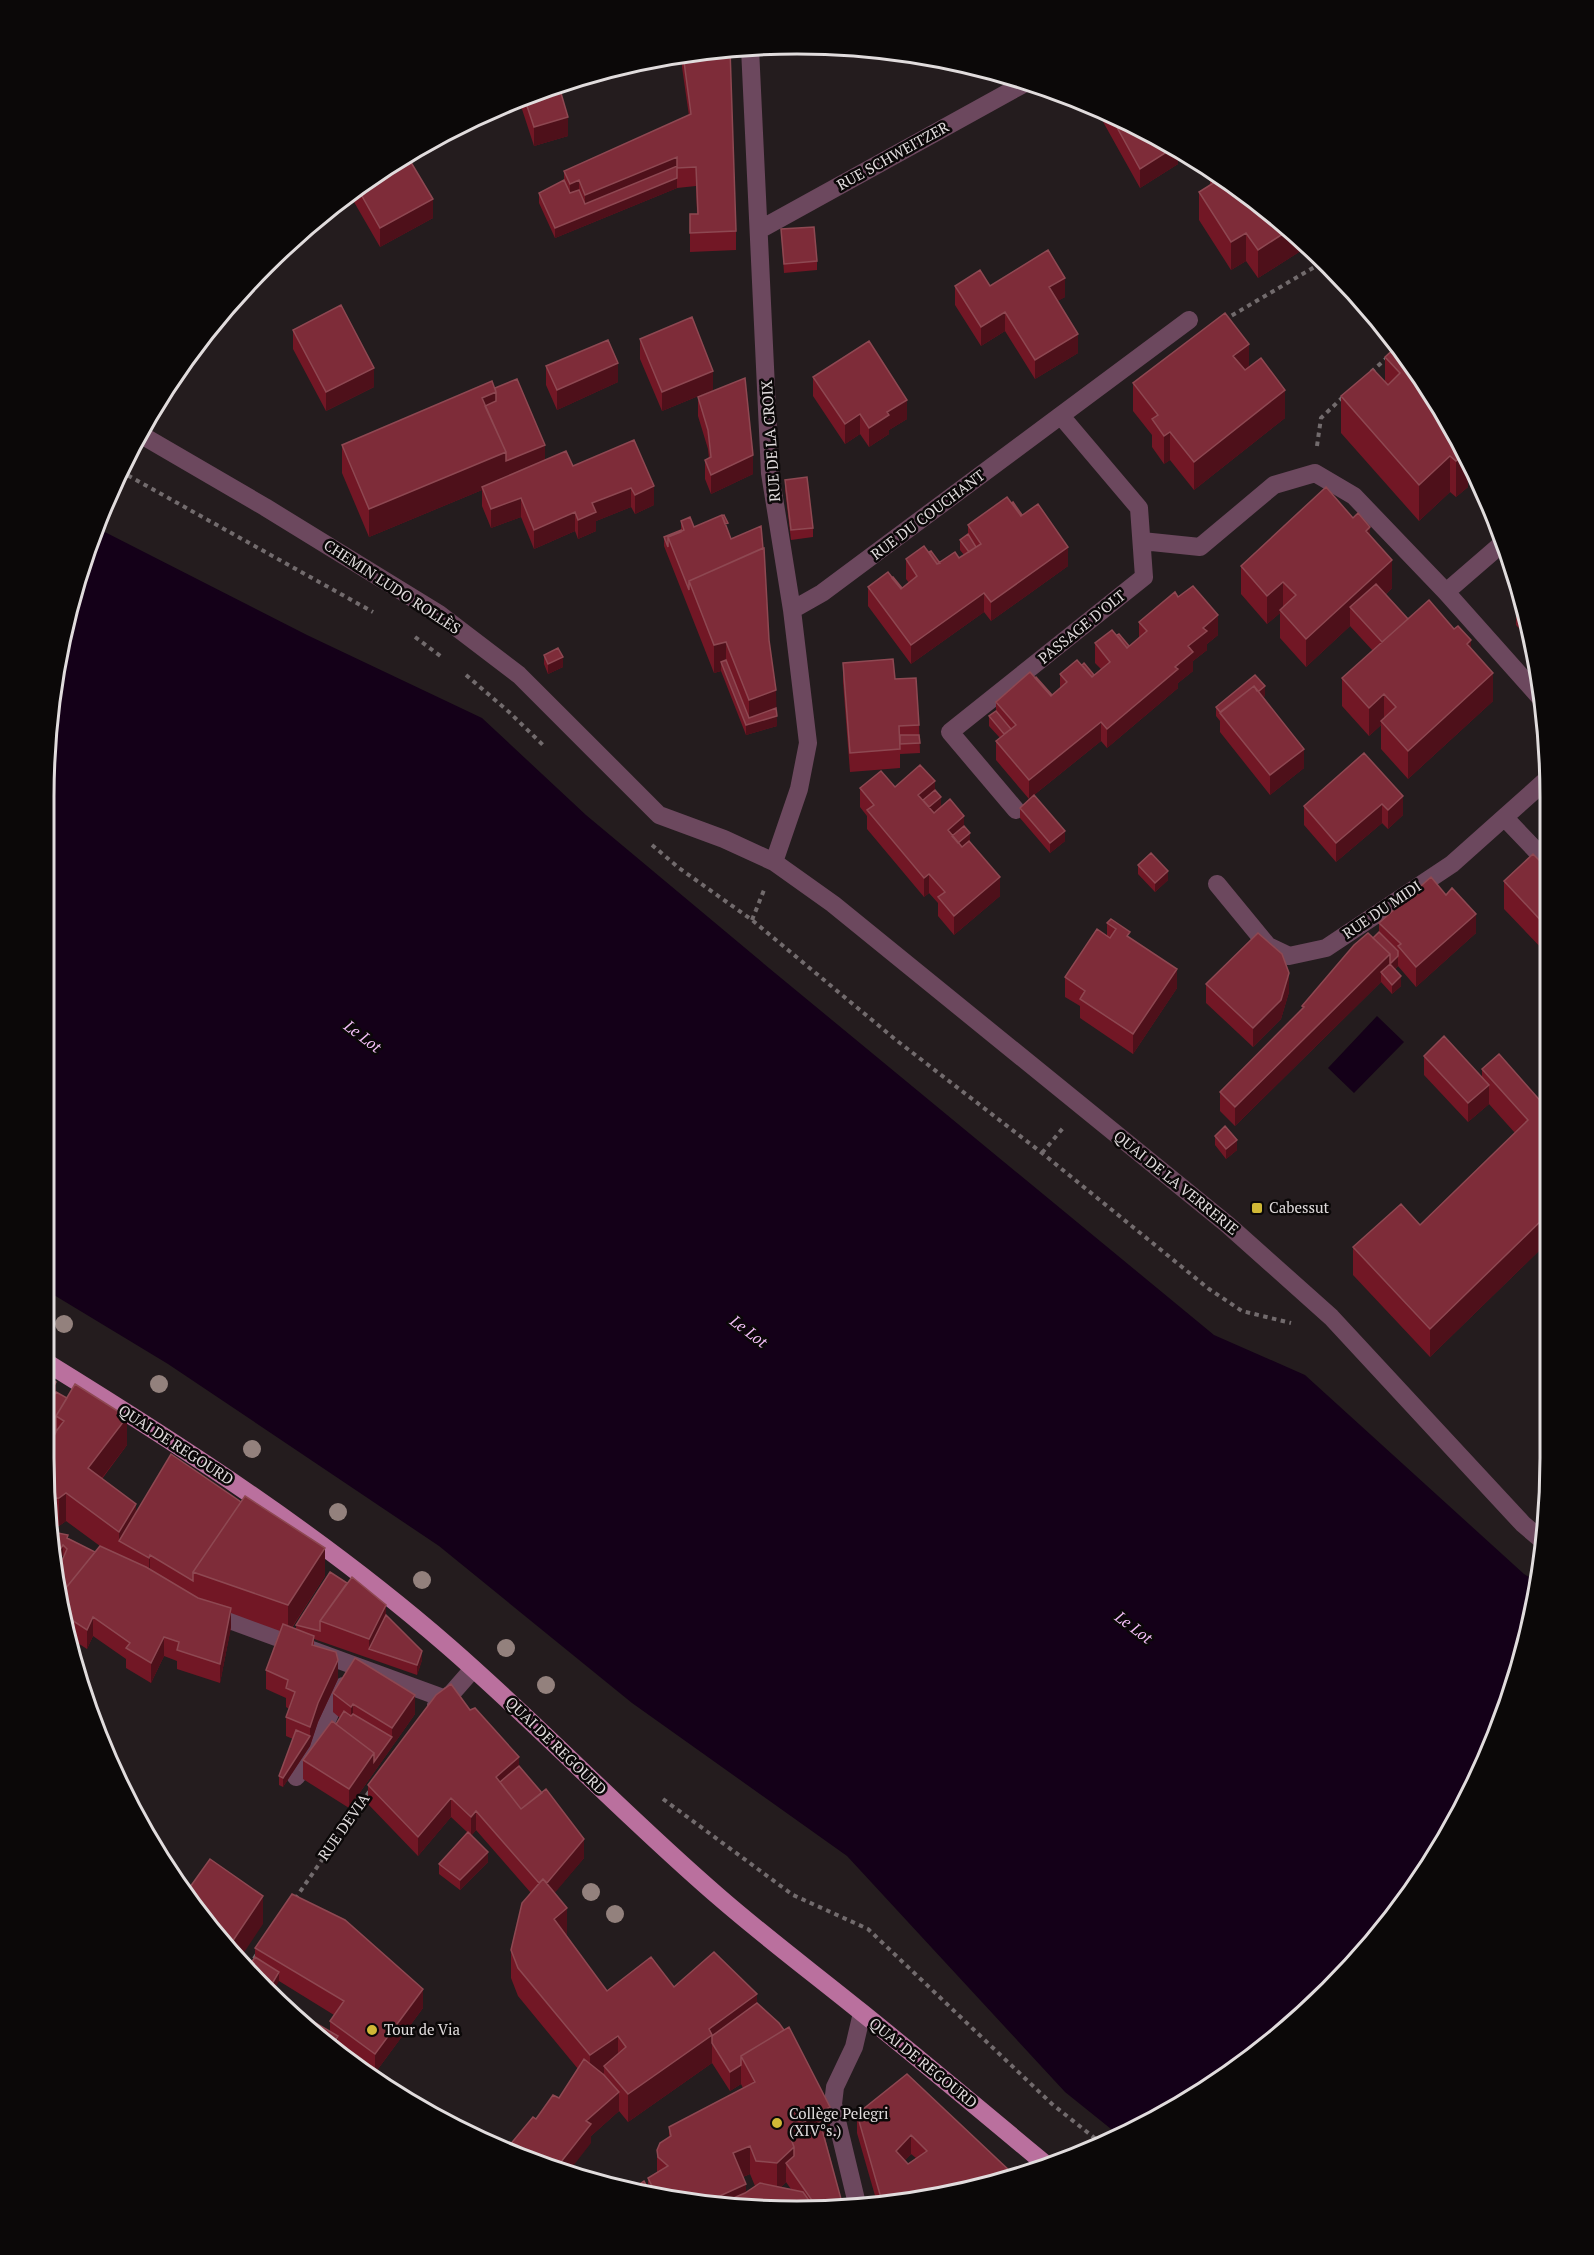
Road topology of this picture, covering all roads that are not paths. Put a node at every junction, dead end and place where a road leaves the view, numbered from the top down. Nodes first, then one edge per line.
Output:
1 (750, 56) edge
2 (1017, 87) edge
3 (759, 230) junction
4 (1189, 320) road end
5 (1061, 416) junction
6 (147, 438) edge
7 (1142, 541) junction
8 (1497, 549) edge
9 (1446, 592) junction
10 (792, 610) junction
11 (1532, 689) edge
12 (1540, 786) edge
13 (1016, 810) dead end
14 (1505, 818) junction
15 (1540, 855) edge
16 (774, 862) junction
17 (1217, 884) dead end
18 (54, 1367) edge
19 (1536, 1535) edge
20 (193, 1607) edge
21 (353, 1665) junction
22 (473, 1669) junction
23 (443, 1698) junction
24 (425, 1717) edge
25 (296, 1777) dead end
26 (862, 2013) junction
27 (1041, 2160) edge
28 (856, 2198) edge

1 - 3 street, RUE DE LA CROIX
2 - 3 street, RUE SCHWEITZER
3 - 10 street, RUE DE LA CROIX
4 - 5 street, RUE DU COUCHANT
5 - 7 street
5 - 10 street, RUE DU COUCHANT
6 - 16 street, CHEMIN LUDO ROLLÈS
7 - 9 street
7 - 13 street, PASSAGE D'OLT
8 - 9 street
9 - 11 street
10 - 16 street, RUE DE LA CROIX
12 - 14 street, RUE DU MIDI
14 - 15 street
14 - 17 street, RUE DU MIDI
16 - 19 street, QUAI DE LA VERRERIE
18 - 22 main road, QUAI DE REGOURD
20 - 21 street
21 - 23 street
21 - 25 street
22 - 23 street
22 - 26 main road, QUAI DE REGOURD
23 - 24 street
26 - 27 main road, QUAI DE REGOURD
26 - 28 street

